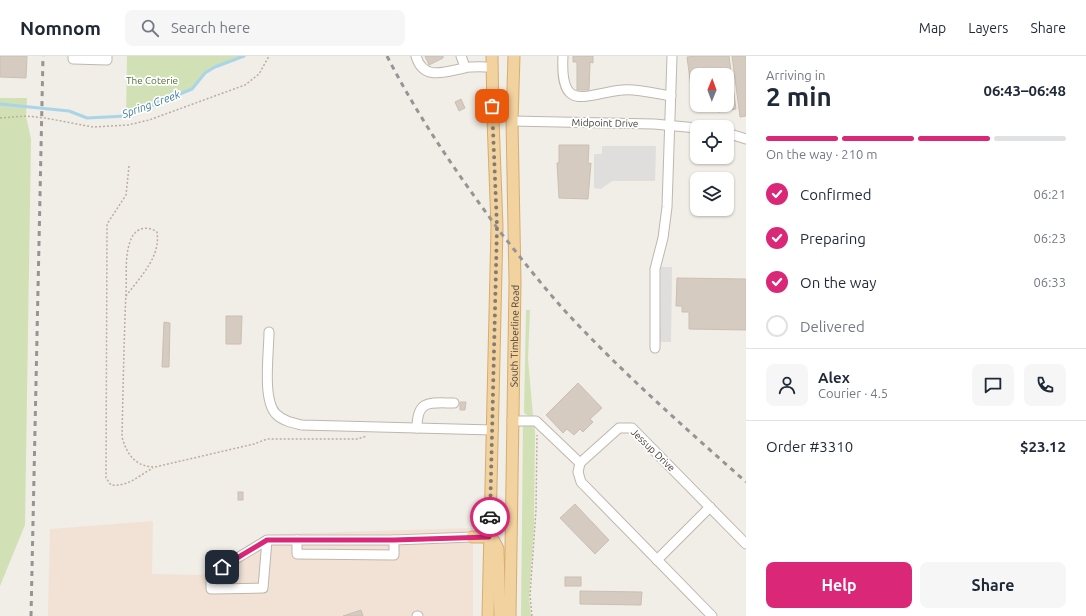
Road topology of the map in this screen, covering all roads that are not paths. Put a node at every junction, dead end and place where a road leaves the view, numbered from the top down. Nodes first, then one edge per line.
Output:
1 (73, 56) edge
2 (107, 56) edge
3 (416, 56) edge
4 (461, 56) edge
5 (514, 56) edge
6 (563, 56) edge
7 (672, 56) edge
8 (492, 62) edge
9 (465, 68) junction
10 (671, 96) junction
11 (512, 121) junction
12 (671, 125) junction
13 (690, 127) edge
14 (734, 135) edge
15 (746, 139) edge
16 (269, 332) dead end
17 (655, 348) dead end
18 (454, 403) dead end
19 (512, 421) junction
20 (417, 428) junction
21 (493, 430) junction
22 (580, 463) junction
23 (710, 507) junction
24 (472, 537) joint
25 (489, 537) junction
26 (267, 540) junction
27 (297, 540) junction
28 (394, 540) junction
29 (746, 544) edge
30 (657, 560) junction
31 (488, 616) edge
32 (500, 616) edge
33 (510, 616) edge
34 (712, 616) edge

1 - 2 street
3 - 9 street
4 - 9 street
5 - 11 main road, South Timberline Road
6 - 10 street
7 - 10 street
8 - 9 street
8 - 21 main road, South Timberline Road
10 - 12 street
11 - 12 street, Midpoint Drive
11 - 19 main road, South Timberline Road
12 - 13 street, Midpoint Drive
12 - 17 street
14 - 15 street
16 - 20 street
18 - 20 street
19 - 22 street
19 - 33 main road, South Timberline Road
20 - 21 street
21 - 25 main road, South Timberline Road
22 - 23 street, Jessup Drive
22 - 30 street
23 - 29 street, Jessup Drive
23 - 30 street
24 - 25 main road
24 - 28 street
25 - 31 main road, South Timberline Road
25 - 32 main road
26 - 26 street
26 - 27 street
27 - 28 street
27 - 28 street
30 - 34 street

